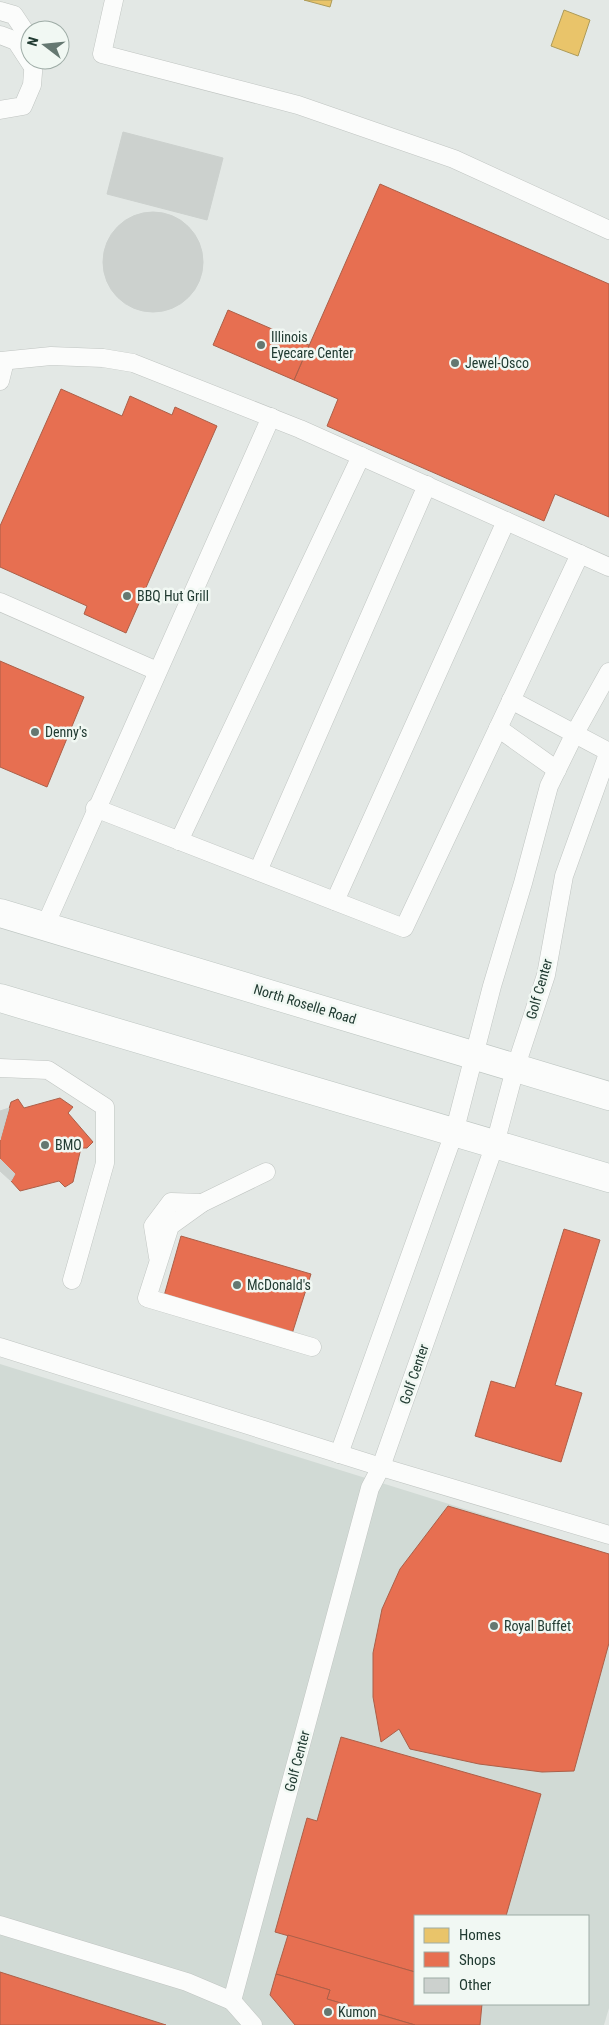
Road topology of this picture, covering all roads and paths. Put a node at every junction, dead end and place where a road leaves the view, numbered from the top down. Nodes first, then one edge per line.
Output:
1 (114, 0) edge
2 (0, 12) edge
3 (20, 24) edge
4 (0, 35) edge
5 (20, 46) edge
6 (33, 70) edge
7 (0, 110) edge
8 (609, 230) edge
9 (2, 361) edge
10 (0, 382) edge
11 (270, 417) junction
12 (361, 456) junction
13 (427, 485) junction
14 (506, 520) junction
15 (580, 554) junction
16 (609, 567) edge
17 (0, 602) edge
18 (157, 672) junction
19 (609, 672) edge
20 (511, 700) junction
21 (498, 728) junction
22 (575, 733) junction
23 (609, 751) edge
24 (557, 770) junction
25 (95, 808) junction
26 (179, 841) junction
27 (258, 871) junction
28 (335, 901) junction
29 (0, 913) edge
30 (45, 926) junction
31 (0, 998) edge
32 (473, 1055) junction
33 (0, 1068) edge
34 (515, 1069) junction
35 (609, 1096) edge
36 (454, 1133) junction
37 (495, 1144) junction
38 (266, 1172) dead end
39 (609, 1178) edge
40 (72, 1280) dead end
41 (0, 1347) edge
42 (312, 1347) dead end
43 (339, 1454) junction
44 (381, 1467) junction
45 (609, 1535) edge
46 (0, 1925) edge
47 (232, 2001) junction
48 (253, 2025) edge

1 - 8 lane
2 - 3 lane
4 - 5 lane
6 - 7 lane
9 - 10 lane
9 - 11 lane
11 - 12 lane
11 - 18 lane
12 - 13 lane
12 - 26 lane
13 - 14 lane
13 - 27 lane
14 - 15 lane
14 - 28 lane
15 - 16 lane
15 - 20 lane
17 - 18 lane
18 - 25 lane
19 - 22 lane
20 - 21 lane
20 - 22 lane
21 - 24 lane
21 - 28 lane
22 - 23 lane
22 - 24 lane
23 - 34 lane, Golf Center
24 - 32 lane
25 - 26 lane
25 - 30 lane
26 - 27 lane
27 - 28 lane
29 - 30 main road, North Roselle Road
30 - 32 main road, North Roselle Road
31 - 36 main road
32 - 34 main road, North Roselle Road
32 - 36 lane
33 - 40 lane
34 - 35 main road, North Roselle Road
34 - 37 lane, Golf Center
36 - 37 main road
36 - 43 lane
37 - 39 main road
37 - 44 lane, Golf Center
38 - 42 lane
41 - 43 lane
43 - 44 lane
44 - 45 lane
44 - 47 lane, Golf Center
46 - 47 lane
47 - 48 lane

